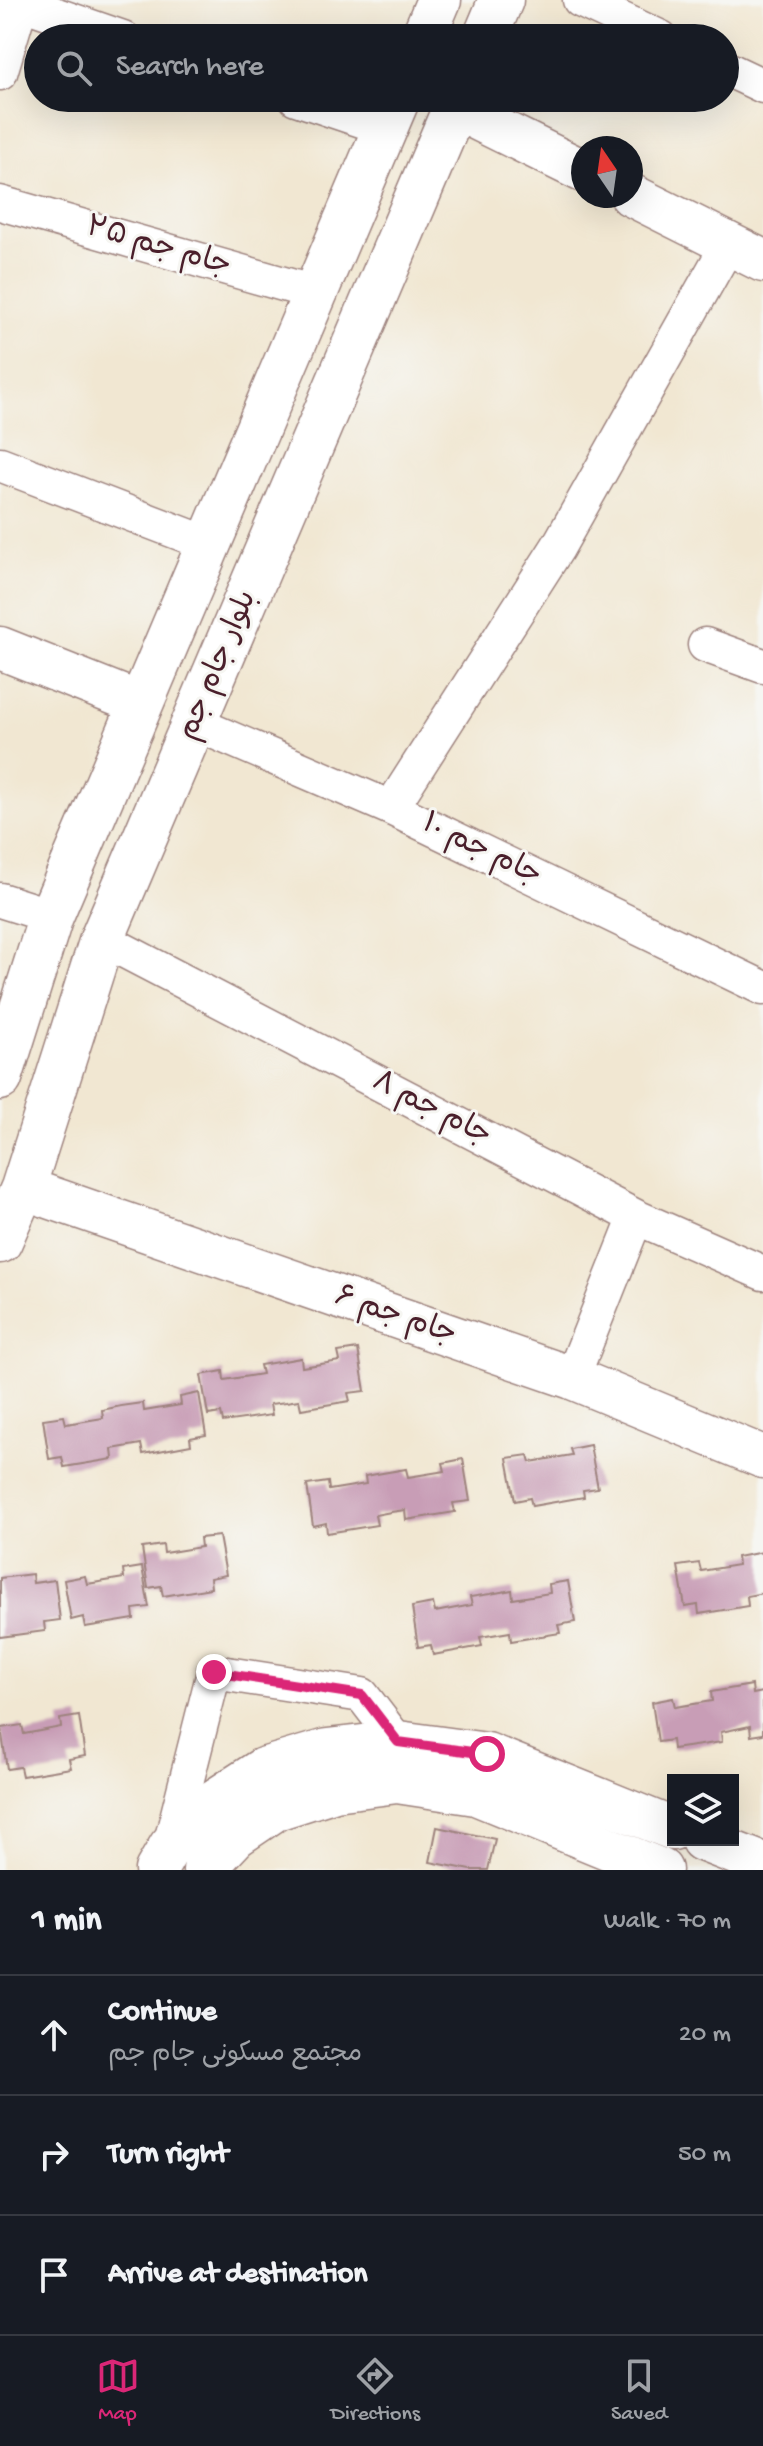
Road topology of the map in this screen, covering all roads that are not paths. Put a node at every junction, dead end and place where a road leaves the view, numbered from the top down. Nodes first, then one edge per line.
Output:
1 (439, 0) edge
2 (501, 0) edge
3 (580, 0) edge
4 (17, 1) edge
5 (83, 24) edge
6 (429, 24) edge
7 (491, 24) edge
8 (631, 24) edge
9 (0, 73) edge
10 (739, 75) edge
11 (763, 86) edge
12 (453, 112) edge
13 (474, 112) edge
14 (391, 113) edge
15 (571, 165) edge
16 (643, 201) edge
17 (0, 203) edge
18 (746, 252) edge
19 (315, 293) junction
20 (0, 464) edge
21 (209, 544) junction
22 (705, 645) dead end
23 (0, 648) edge
24 (763, 666) edge
25 (141, 704) junction
26 (194, 723) junction
27 (391, 808) junction
28 (0, 900) edge
29 (51, 916) junction
30 (102, 939) junction
31 (763, 988) edge
32 (0, 1078) edge
33 (23, 1188) junction
34 (636, 1217) junction
35 (0, 1241) edge
36 (763, 1273) edge
37 (572, 1378) junction
38 (763, 1457) edge
39 (398, 1742) junction
40 (467, 1752) junction
41 (254, 1775) junction
42 (457, 1792) junction
43 (276, 1809) junction
44 (656, 1822) edge
45 (717, 1846) edge
46 (163, 1858) edge
47 (642, 1862) edge
48 (763, 1864) edge
49 (204, 1870) edge

1 - 6 main road
2 - 7 main road
3 - 8 street
4 - 5 street
4 - 9 street
10 - 11 street
12 - 26 main road, بلوار جام جم
13 - 15 street
14 - 19 main road, بلوار جام جم
16 - 18 street
17 - 19 street, جام جم ۲۵
18 - 27 street
19 - 21 main road, بلوار جام جم
20 - 21 street
21 - 25 main road, بلوار جام جم
22 - 24 street
23 - 25 street
25 - 26 main road
25 - 29 main road, بلوار جام جم
26 - 27 street, جام جم ۱۰
26 - 30 main road, بلوار جام جم
27 - 31 street, جام جم ۱۰
28 - 29 street
29 - 32 main road, بلوار جام جم
30 - 33 main road, بلوار جام جم
30 - 34 street, جام جم ۸
33 - 35 main road, بلوار جام جم
33 - 37 street, جام جم ۶
34 - 36 street, جام جم ۸
34 - 37 street
37 - 38 street, جام جم ۶
39 - 40 street
39 - 41 street
39 - 46 street
40 - 42 street
40 - 44 street
41 - 43 street
41 - 46 street
42 - 43 street
42 - 47 street
43 - 49 street
44 - 47 street
45 - 48 street

